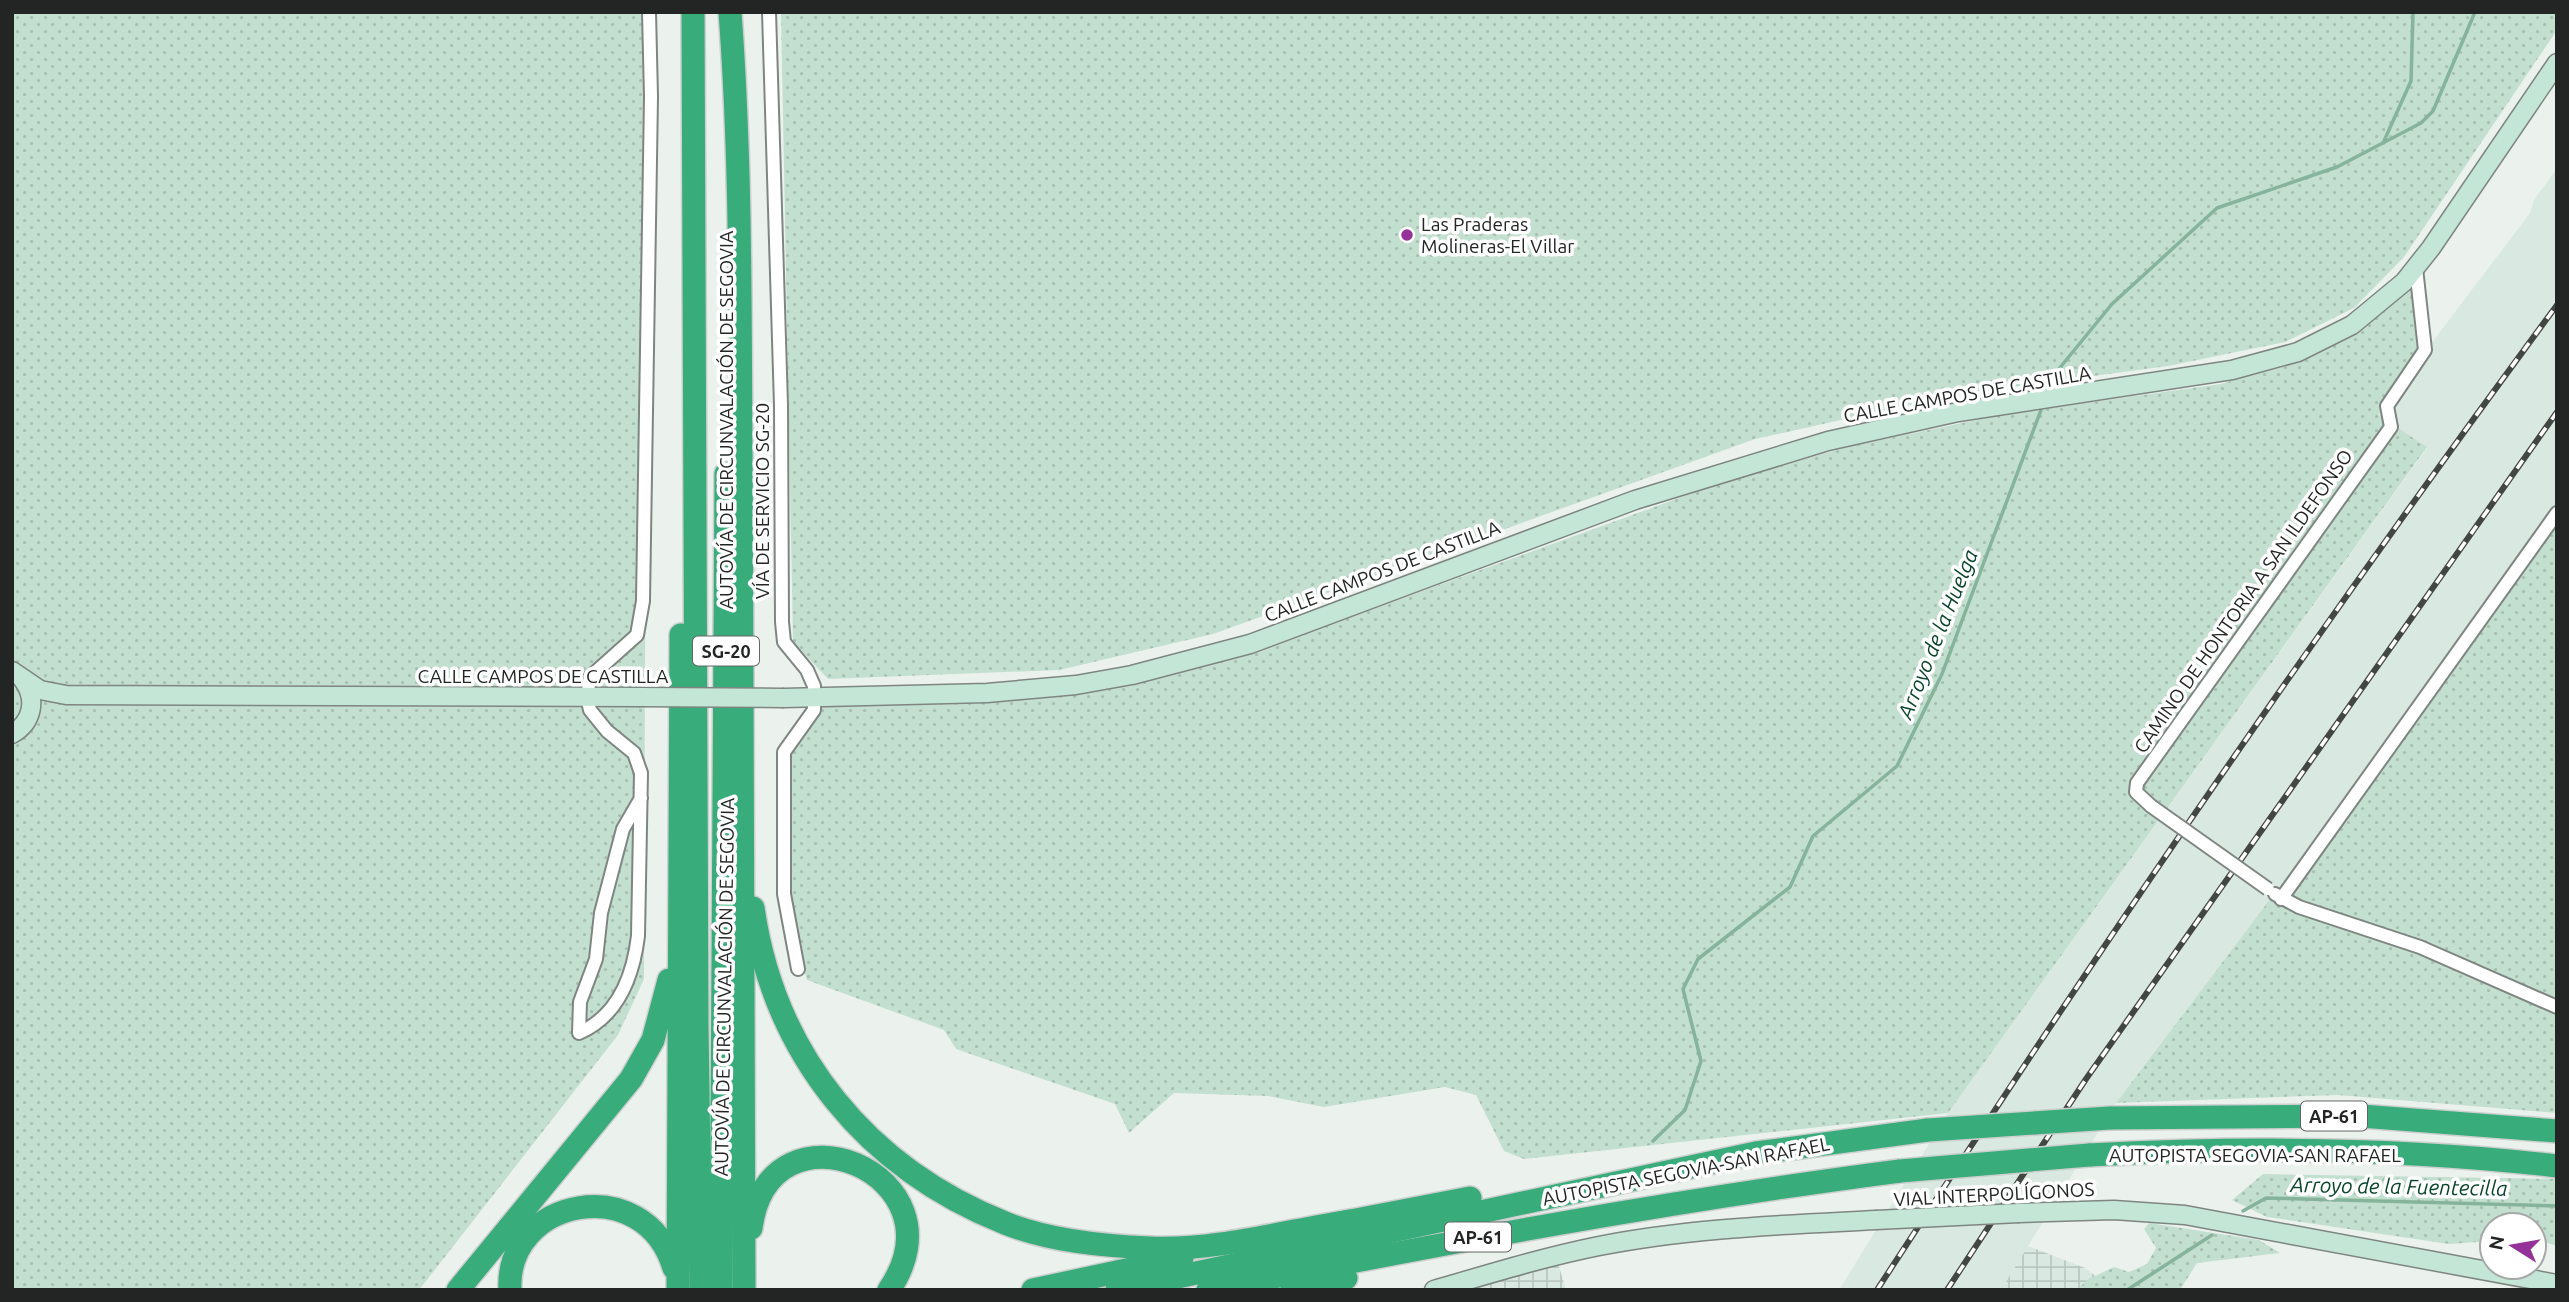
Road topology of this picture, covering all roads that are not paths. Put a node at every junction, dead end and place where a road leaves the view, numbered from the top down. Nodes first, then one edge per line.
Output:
1 (649, 12) edge
2 (693, 12) edge
3 (729, 12) edge
4 (769, 12) edge
5 (2557, 63) edge
6 (693, 216) junction
7 (2416, 268) junction
8 (2557, 513) edge
9 (18, 676) edge
10 (66, 695) junction
11 (587, 697) junction
12 (814, 697) junction
13 (30, 713) junction
14 (744, 727) junction
15 (12, 734) edge
16 (641, 798) junction
17 (680, 865) junction
18 (2281, 898) junction
19 (798, 969) dead end
20 (2557, 1007) edge
21 (2557, 1131) edge
22 (1756, 1153) junction
23 (2557, 1166) edge
24 (559, 1169) junction
25 (1750, 1191) junction
26 (1350, 1221) junction
27 (2557, 1284) edge
28 (458, 1290) edge
29 (478, 1290) edge
30 (510, 1290) edge
31 (677, 1290) edge
32 (701, 1290) edge
33 (721, 1290) edge
34 (744, 1290) edge
35 (889, 1290) edge
36 (1033, 1290) edge
37 (1117, 1290) edge
38 (1208, 1290) edge
39 (1292, 1290) edge
40 (1434, 1290) edge

1 - 11 street
2 - 6 highway, AUTOVÍA DE CIRCUNVALACIÓN DE SEGOVIA / SG-20
3 - 14 highway
3 - 33 highway, AUTOVÍA DE CIRCUNVALACIÓN DE SEGOVIA / SG-20
4 - 12 street, VÍA DE SERVICIO SG-20
5 - 7 main road, CALLE CAMPOS DE CASTILLA
6 - 17 highway
6 - 32 highway, AUTOVÍA DE CIRCUNVALACIÓN DE SEGOVIA / SG-20
7 - 12 main road, CALLE CAMPOS DE CASTILLA
7 - 18 street, CAMINO DE HONTORIA A SAN ILDEFONSO, bridge
8 - 18 street
9 - 10 main road, CALLE CAMPOS DE CASTILLA
9 - 13 main road, CALLE CAMPOS DE CASTILLA
10 - 11 main road, CALLE CAMPOS DE CASTILLA
10 - 13 main road, CALLE CAMPOS DE CASTILLA
11 - 12 main road, CALLE CAMPOS DE CASTILLA, bridge
11 - 16 street
12 - 19 street
13 - 15 main road, CALLE CAMPOS DE CASTILLA
14 - 26 highway
14 - 34 highway
16 - 16 street
17 - 24 highway
17 - 31 highway
18 - 20 street, CAMINO DE HONTORIA A SAN ILDEFONSO
21 - 22 highway, AUTOPISTA SEGOVIA-SAN RAFAEL / AP-61, bridge
22 - 26 highway
22 - 37 highway, AUTOPISTA SEGOVIA-SAN RAFAEL / AP-61
23 - 25 highway, AUTOPISTA SEGOVIA-SAN RAFAEL / AP-61, bridge
24 - 28 highway
24 - 29 highway
25 - 38 highway, AUTOPISTA SEGOVIA-SAN RAFAEL / AP-61
25 - 39 highway
26 - 36 highway
27 - 40 main road, VIAL INTERPOLÍGONOS, bridge
30 - 31 highway
34 - 35 highway

